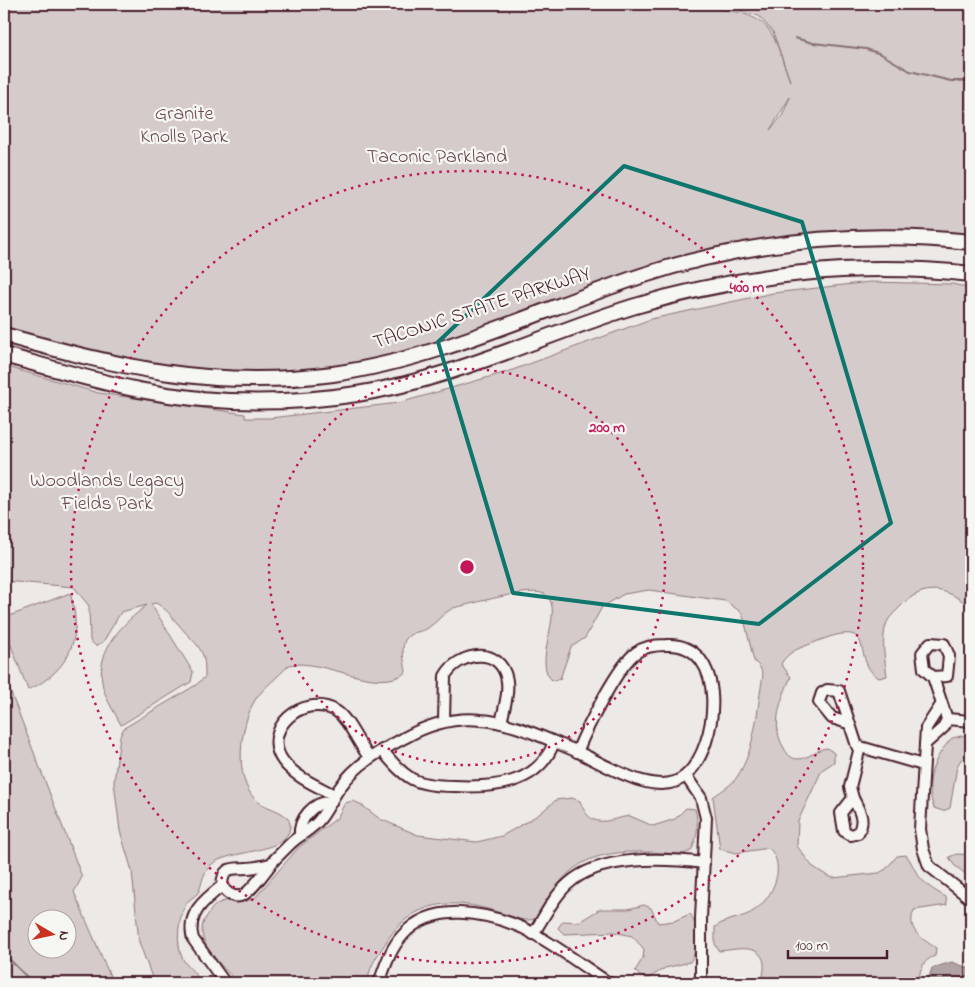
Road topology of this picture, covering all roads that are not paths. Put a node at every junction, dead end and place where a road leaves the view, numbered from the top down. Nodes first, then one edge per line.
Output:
1 (971, 242) edge
2 (971, 274) edge
3 (4, 335) edge
4 (4, 355) edge
5 (933, 678) dead end
6 (941, 705) junction
7 (947, 719) junction
8 (444, 721) junction
9 (971, 721) edge
10 (501, 723) junction
11 (848, 723) dead end
12 (554, 742) junction
13 (925, 744) junction
14 (860, 747) junction
15 (382, 750) junction
16 (577, 752) junction
17 (369, 757) junction
18 (924, 765) junction
19 (686, 776) junction
20 (332, 798) junction
21 (853, 798) dead end
22 (704, 863) junction
23 (270, 864) junction
24 (243, 869) junction
25 (222, 886) junction
26 (250, 886) junction
27 (971, 898) edge
28 (533, 934) junction
29 (225, 983) edge
30 (379, 983) edge
31 (609, 983) edge
32 (701, 983) edge

1 - 3 highway, TACONIC STATE PARKWAY
2 - 4 highway
5 - 6 street
6 - 7 street
6 - 13 street
7 - 9 street
7 - 13 street
8 - 10 street
8 - 10 street
8 - 15 street
10 - 12 street
11 - 14 street
12 - 15 street
12 - 16 street
13 - 18 street
14 - 18 street
14 - 21 street
15 - 17 street
16 - 19 street
16 - 19 street
17 - 20 street
17 - 20 street
18 - 27 street
19 - 22 street
20 - 23 street
22 - 28 street
22 - 32 street
23 - 24 street
23 - 26 street
24 - 25 street
24 - 26 street
25 - 26 street
25 - 29 street
28 - 30 street
28 - 31 street

